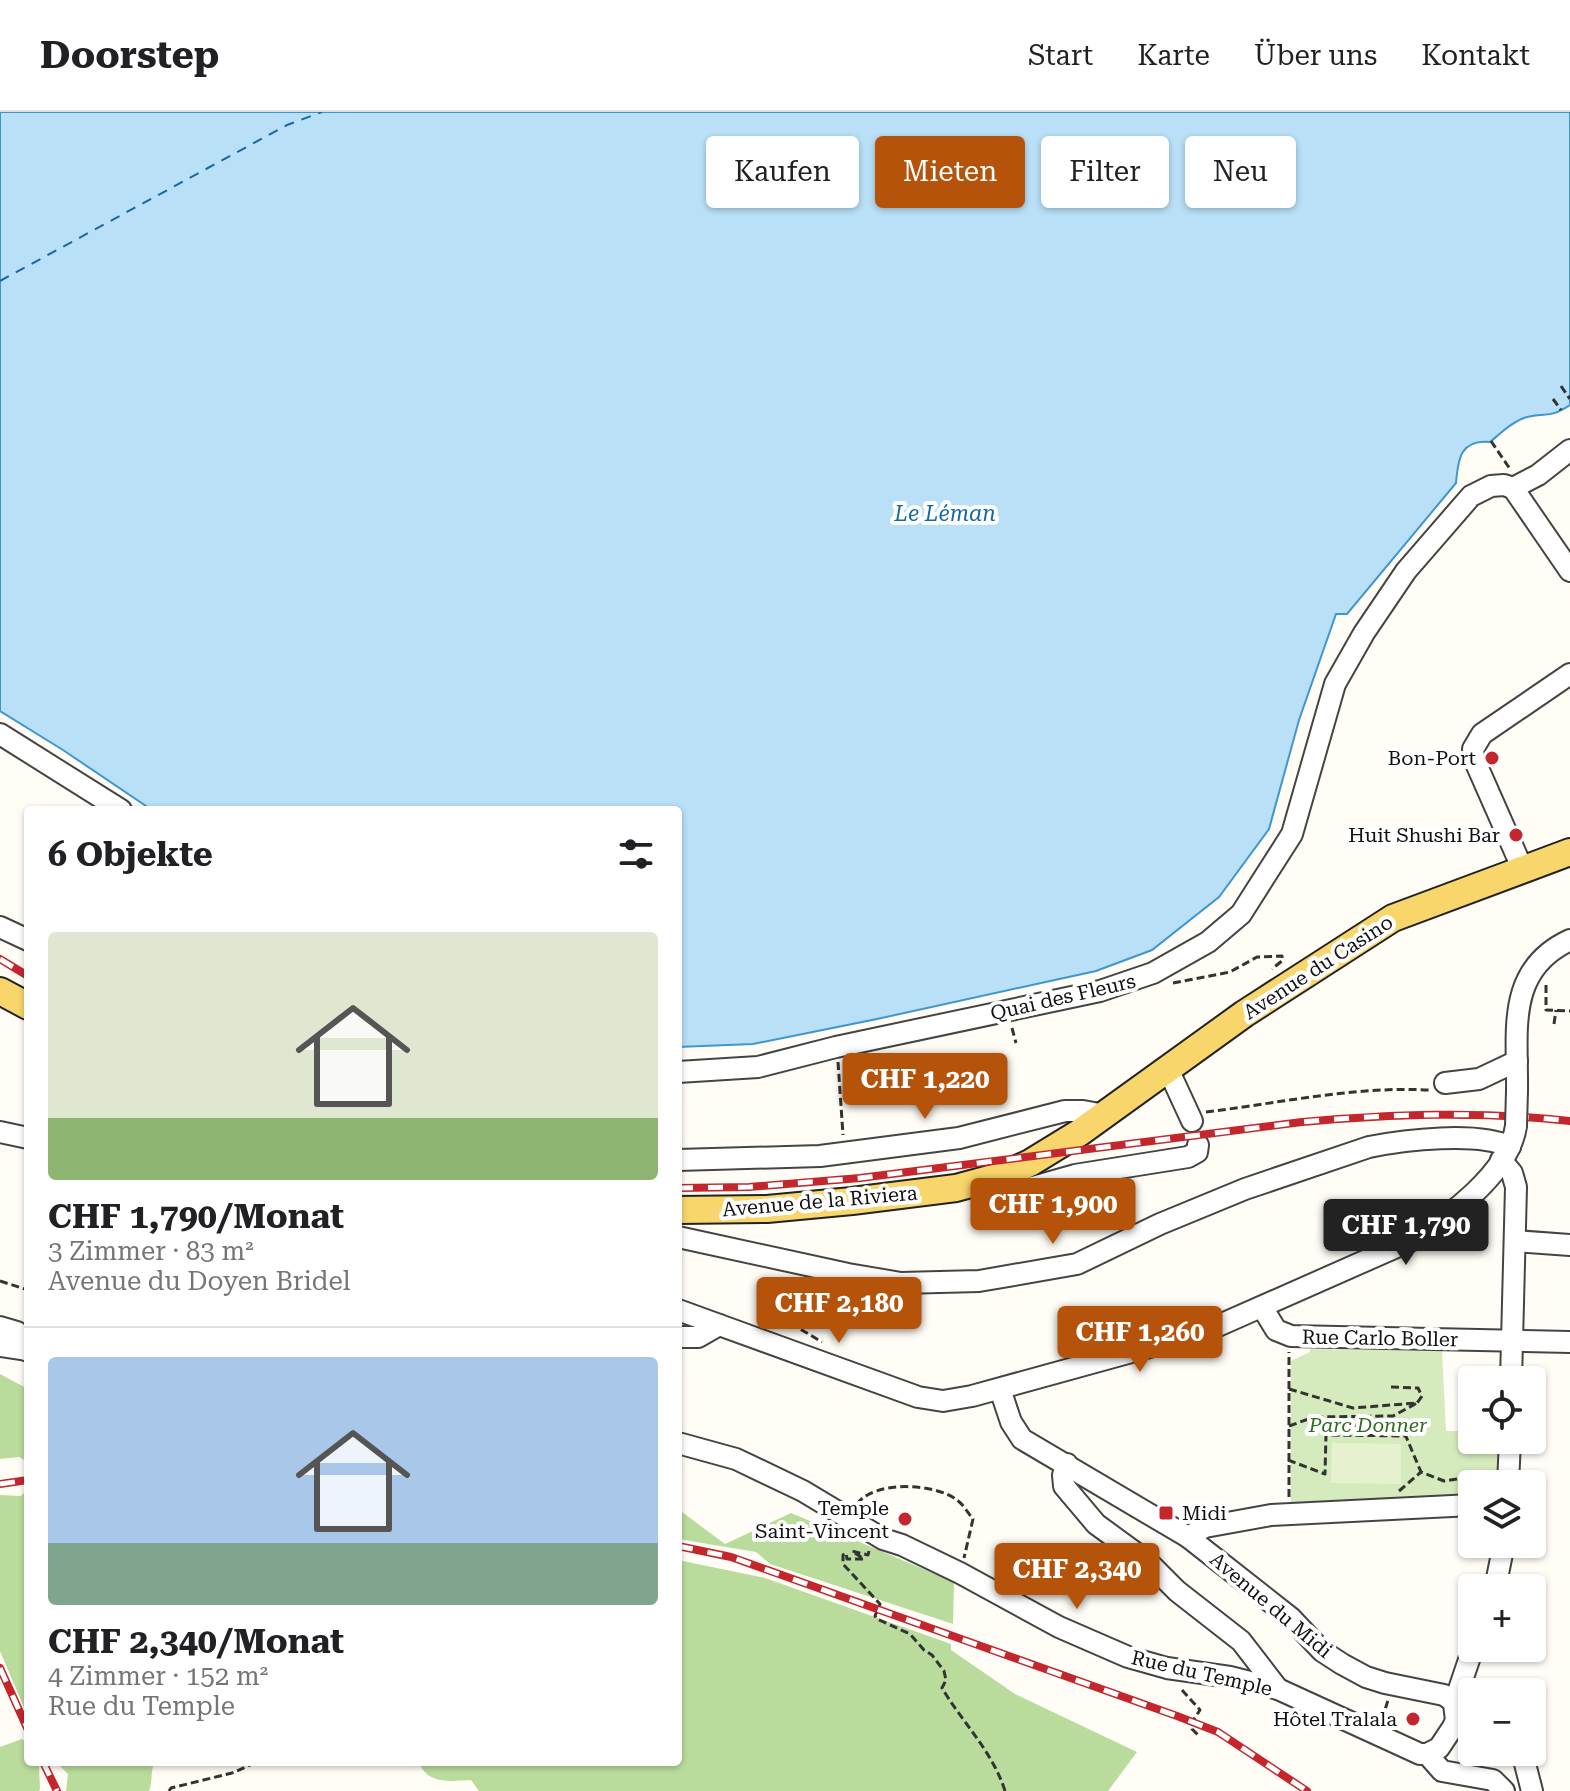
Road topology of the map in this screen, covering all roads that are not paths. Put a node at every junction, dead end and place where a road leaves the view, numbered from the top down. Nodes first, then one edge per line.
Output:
1 (1570, 450) edge
2 (1513, 488) junction
3 (1570, 571) edge
4 (1570, 674) edge
5 (0, 734) edge
6 (115, 806) edge
7 (1570, 852) edge
8 (1523, 870) junction
9 (0, 927) edge
10 (24, 938) edge
11 (1570, 940) edge
12 (0, 991) edge
13 (24, 1004) edge
14 (1517, 1061) junction
15 (1168, 1069) junction
16 (682, 1072) edge
17 (1438, 1086) road end
18 (1105, 1115) junction
19 (1191, 1117) road end
20 (0, 1132) edge
21 (24, 1137) edge
22 (1198, 1145) dead end
23 (1505, 1154) junction
24 (682, 1160) edge
25 (990, 1180) junction
26 (682, 1210) edge
27 (682, 1238) edge
28 (1515, 1241) junction
29 (1570, 1245) edge
30 (1262, 1307) junction
31 (682, 1311) edge
32 (719, 1325) junction
33 (0, 1327) edge
34 (682, 1337) edge
35 (1512, 1341) junction
36 (1570, 1342) edge
37 (24, 1345) edge
38 (0, 1346) edge
39 (24, 1350) edge
40 (1511, 1366) edge
41 (1000, 1389) junction
42 (682, 1444) edge
43 (1067, 1464) junction
44 (1458, 1506) edge
45 (1188, 1537) junction
46 (1278, 1689) junction
47 (1458, 1705) edge
48 (1458, 1717) edge
49 (1427, 1754) junction
50 (1526, 1766) edge
51 (1470, 1784) edge
52 (1504, 1791) edge
53 (1532, 1791) edge

1 - 2 street
2 - 3 street
2 - 16 street, Quai des Fleurs
4 - 8 street
5 - 6 street
7 - 8 main road, Avenue du Casino
8 - 15 main road, Avenue du Casino
9 - 10 street
11 - 14 street
12 - 13 main road
14 - 17 street
14 - 23 street, bridge
15 - 18 main road, Avenue de la Riviera
15 - 19 street
18 - 24 street
18 - 25 main road, Avenue de la Riviera
20 - 21 street
22 - 25 street
23 - 27 street
23 - 28 street
23 - 30 street
25 - 26 main road, Avenue de la Riviera
28 - 29 street
28 - 35 street
30 - 35 street, Rue Carlo Boller
30 - 41 street
31 - 32 street
32 - 34 street
32 - 41 street
33 - 37 street
35 - 36 street, Rue Carlo Boller
35 - 40 street
38 - 39 street
41 - 43 street, Avenue du Midi
42 - 46 street, Rue du Temple
43 - 45 street, Avenue du Midi
43 - 46 street
44 - 45 street
45 - 47 street, Avenue du Midi
46 - 49 street, Rue du Temple
48 - 49 street
49 - 51 street, Rue du Temple
50 - 53 street
51 - 52 street, Rue du Temple

